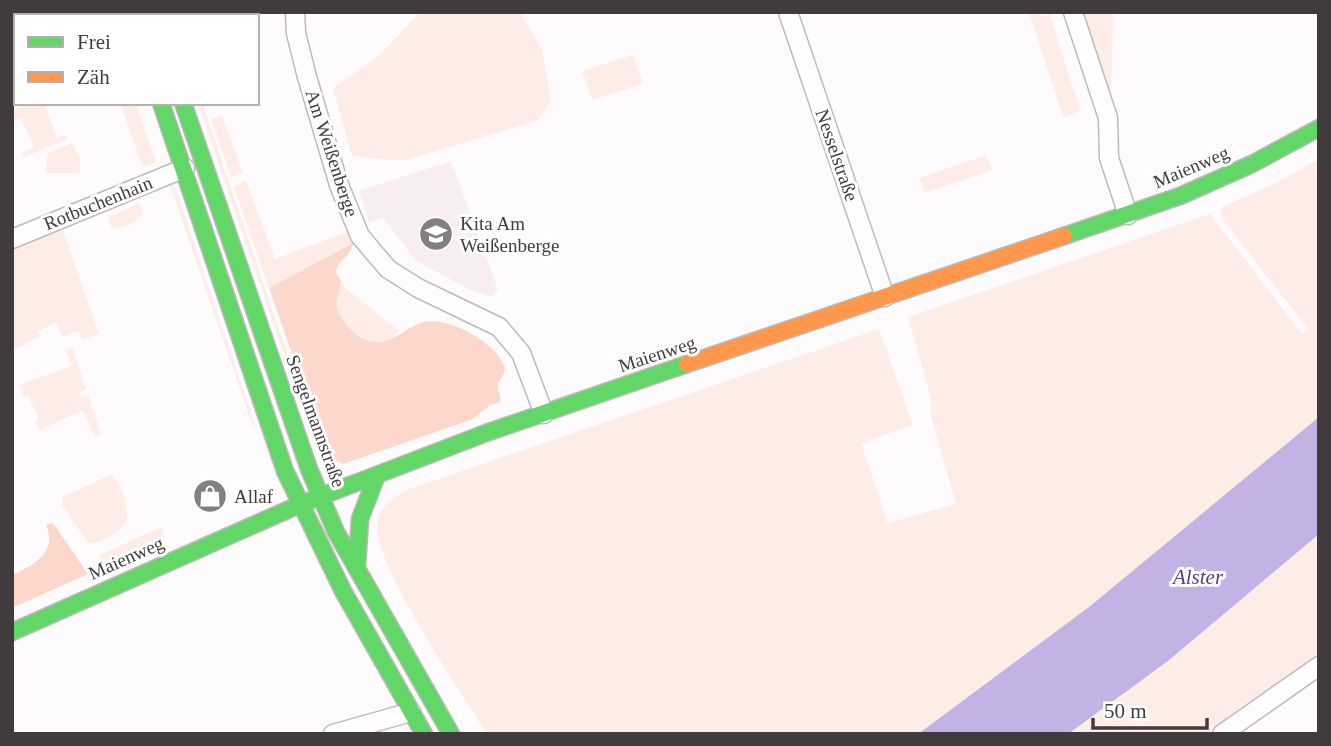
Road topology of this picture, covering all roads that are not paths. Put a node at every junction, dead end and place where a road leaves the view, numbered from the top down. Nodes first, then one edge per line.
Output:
1 (295, 12) edge
2 (788, 12) edge
3 (1073, 12) edge
4 (162, 105) edge
5 (184, 105) edge
6 (1319, 128) edge
7 (185, 168) junction
8 (1128, 215) junction
9 (12, 239) edge
10 (885, 297) junction
11 (544, 414) junction
12 (377, 475) junction
13 (320, 496) junction
14 (300, 504) junction
15 (357, 569) junction
16 (12, 632) edge
17 (1319, 666) edge
18 (411, 712) junction
19 (333, 734) edge
20 (424, 734) edge
21 (451, 734) edge
22 (1222, 734) edge

1 - 11 street, Am Weißenberge
2 - 10 street, Nesselstraße
3 - 8 street
4 - 7 main road
5 - 13 main road, Sengelmannstraße
6 - 8 main road, Maienweg
7 - 9 street, Rotbuchenhain
7 - 14 main road
8 - 10 main road, Maienweg
10 - 11 main road, Maienweg
11 - 12 main road, Maienweg
12 - 13 main road, Maienweg
12 - 15 main road
13 - 14 main road, Maienweg
13 - 15 main road, Sengelmannstraße
14 - 16 main road, Maienweg
14 - 18 main road
15 - 21 main road, Sengelmannstraße
17 - 22 street
18 - 19 street
18 - 20 main road

